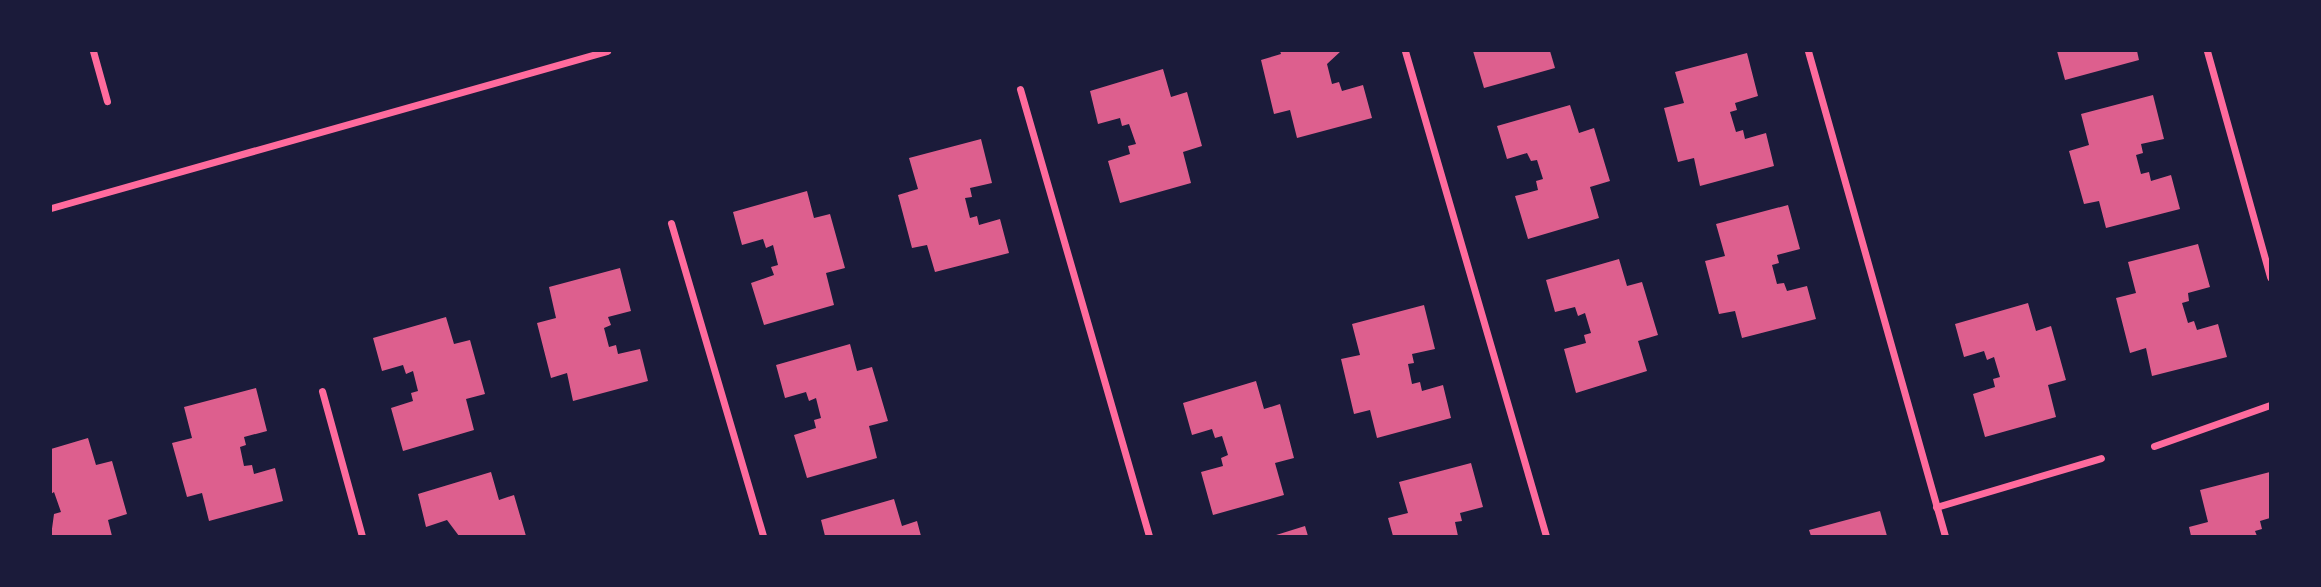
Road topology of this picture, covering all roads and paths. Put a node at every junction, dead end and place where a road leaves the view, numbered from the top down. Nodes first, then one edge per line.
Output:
1 (93, 51) edge
2 (607, 51) edge
3 (1405, 51) edge
4 (1808, 51) edge
5 (2207, 51) edge
6 (1020, 89) dead end
7 (107, 102) dead end
8 (51, 208) edge
9 (671, 223) dead end
10 (2270, 277) edge
11 (322, 391) dead end
12 (2270, 405) edge
13 (2154, 446) dead end
14 (2102, 458) dead end
15 (1936, 507) junction
16 (362, 536) edge
17 (763, 536) edge
18 (1149, 536) edge
19 (1546, 536) edge
20 (1945, 536) edge

1 - 7 street
2 - 8 street
3 - 19 street
4 - 15 street
5 - 10 street
6 - 18 street
9 - 17 street
11 - 16 street
12 - 13 street
14 - 15 street
15 - 20 street

